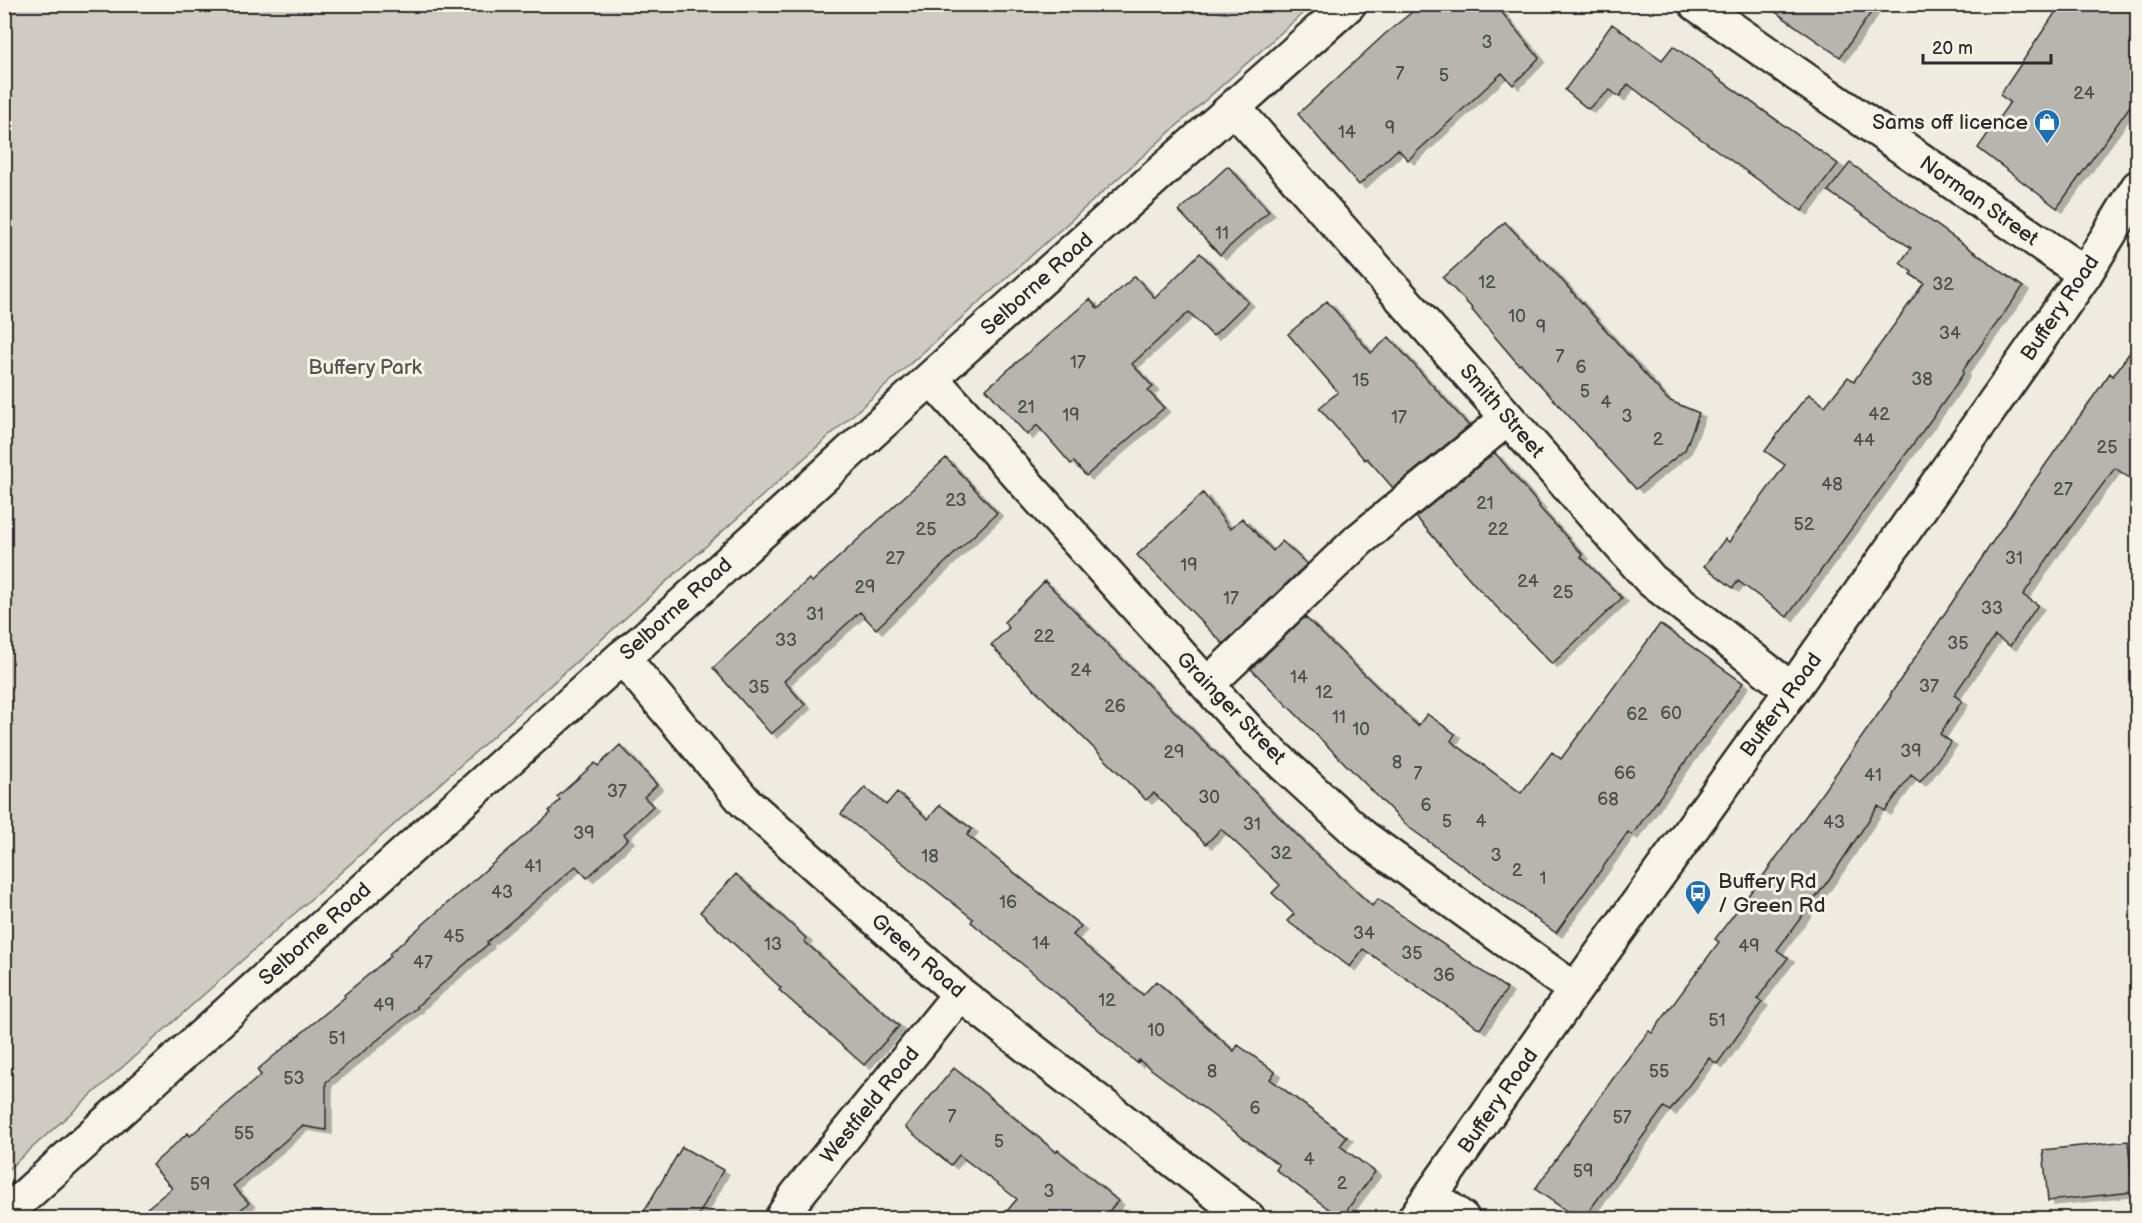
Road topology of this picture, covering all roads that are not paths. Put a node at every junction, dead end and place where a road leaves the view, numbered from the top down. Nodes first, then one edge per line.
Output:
1 (1349, 4) edge
2 (1699, 5) edge
3 (1234, 108) junction
4 (2138, 187) edge
5 (2085, 274) junction
6 (931, 378) junction
7 (1508, 418) junction
8 (622, 657) junction
9 (1207, 685) junction
10 (1792, 690) junction
11 (1575, 990) junction
12 (960, 994) junction
13 (1424, 1207) edge
14 (4, 1215) edge
15 (782, 1218) edge
16 (1248, 1218) edge
17 (1462, 1218) edge

1 - 3 street, Selborne Road
2 - 5 street, Norman Street
3 - 6 street, Selborne Road
3 - 7 street, Smith Street
4 - 5 street, Buffery Road
5 - 10 street, Buffery Road
6 - 8 street, Selborne Road
6 - 9 street, Grainger Street
7 - 9 street
7 - 10 street, Smith Street
8 - 12 street, Green Road
8 - 14 street, Selborne Road
9 - 11 street, Grainger Street
10 - 11 street, Buffery Road
11 - 13 street, Buffery Road
12 - 15 street, Westfield Road
12 - 16 street, Green Road
13 - 17 street

